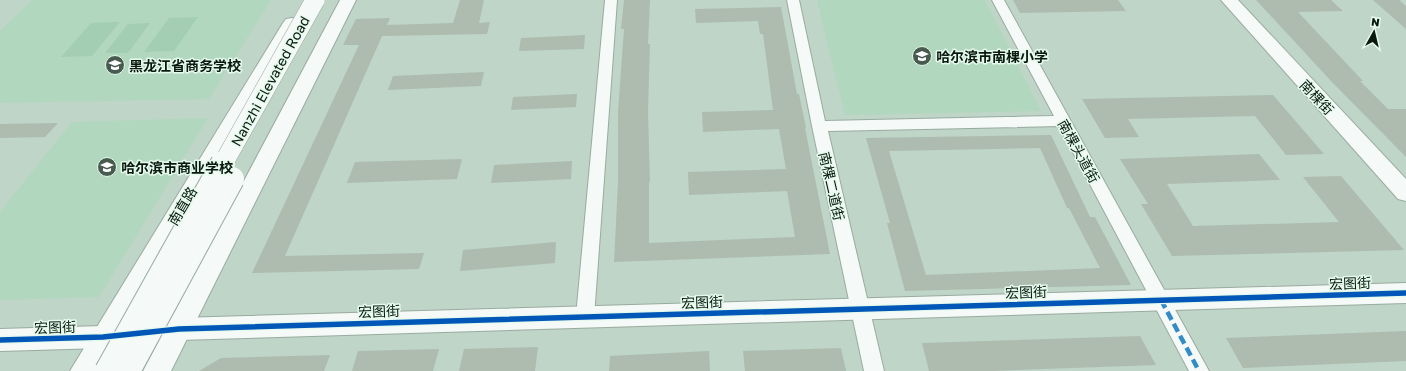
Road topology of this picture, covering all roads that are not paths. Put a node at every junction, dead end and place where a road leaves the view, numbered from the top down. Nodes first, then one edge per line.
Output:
1 (306, 0) edge
2 (315, 0) edge
3 (328, 0) edge
4 (348, 0) edge
5 (611, 0) edge
6 (793, 0) edge
7 (998, 0) edge
8 (1228, 0) edge
9 (1063, 121) junction
10 (819, 126) junction
11 (1406, 193) edge
12 (1406, 293) edge
13 (1161, 300) junction
14 (859, 309) junction
15 (585, 317) junction
16 (179, 329) junction
17 (103, 337) junction
18 (0, 340) edge
19 (84, 371) edge
20 (107, 371) edge
21 (128, 371) edge
22 (157, 371) edge
23 (874, 371) edge
24 (1199, 371) edge

1 - 17 main road, 南直路
2 - 20 main road, Nanzhi Elevated Road, bridge
3 - 21 main road, Nanzhi Elevated Road, bridge
4 - 16 main road
5 - 15 street
6 - 10 street, 南棵二道街
7 - 9 street, 南棵头道街
8 - 11 main road, 南棵街
9 - 10 street
9 - 13 street, 南棵头道街
10 - 14 street, 南棵二道街
12 - 13 main road, 宏图街
13 - 14 main road, 宏图街
13 - 24 street, 南棵头道街
14 - 15 main road, 宏图街
14 - 23 street, 南棵二道街
15 - 16 main road, 宏图街
16 - 17 main road, 宏图街
16 - 22 main road
17 - 18 main road, 宏图街
17 - 19 main road, 南直路

